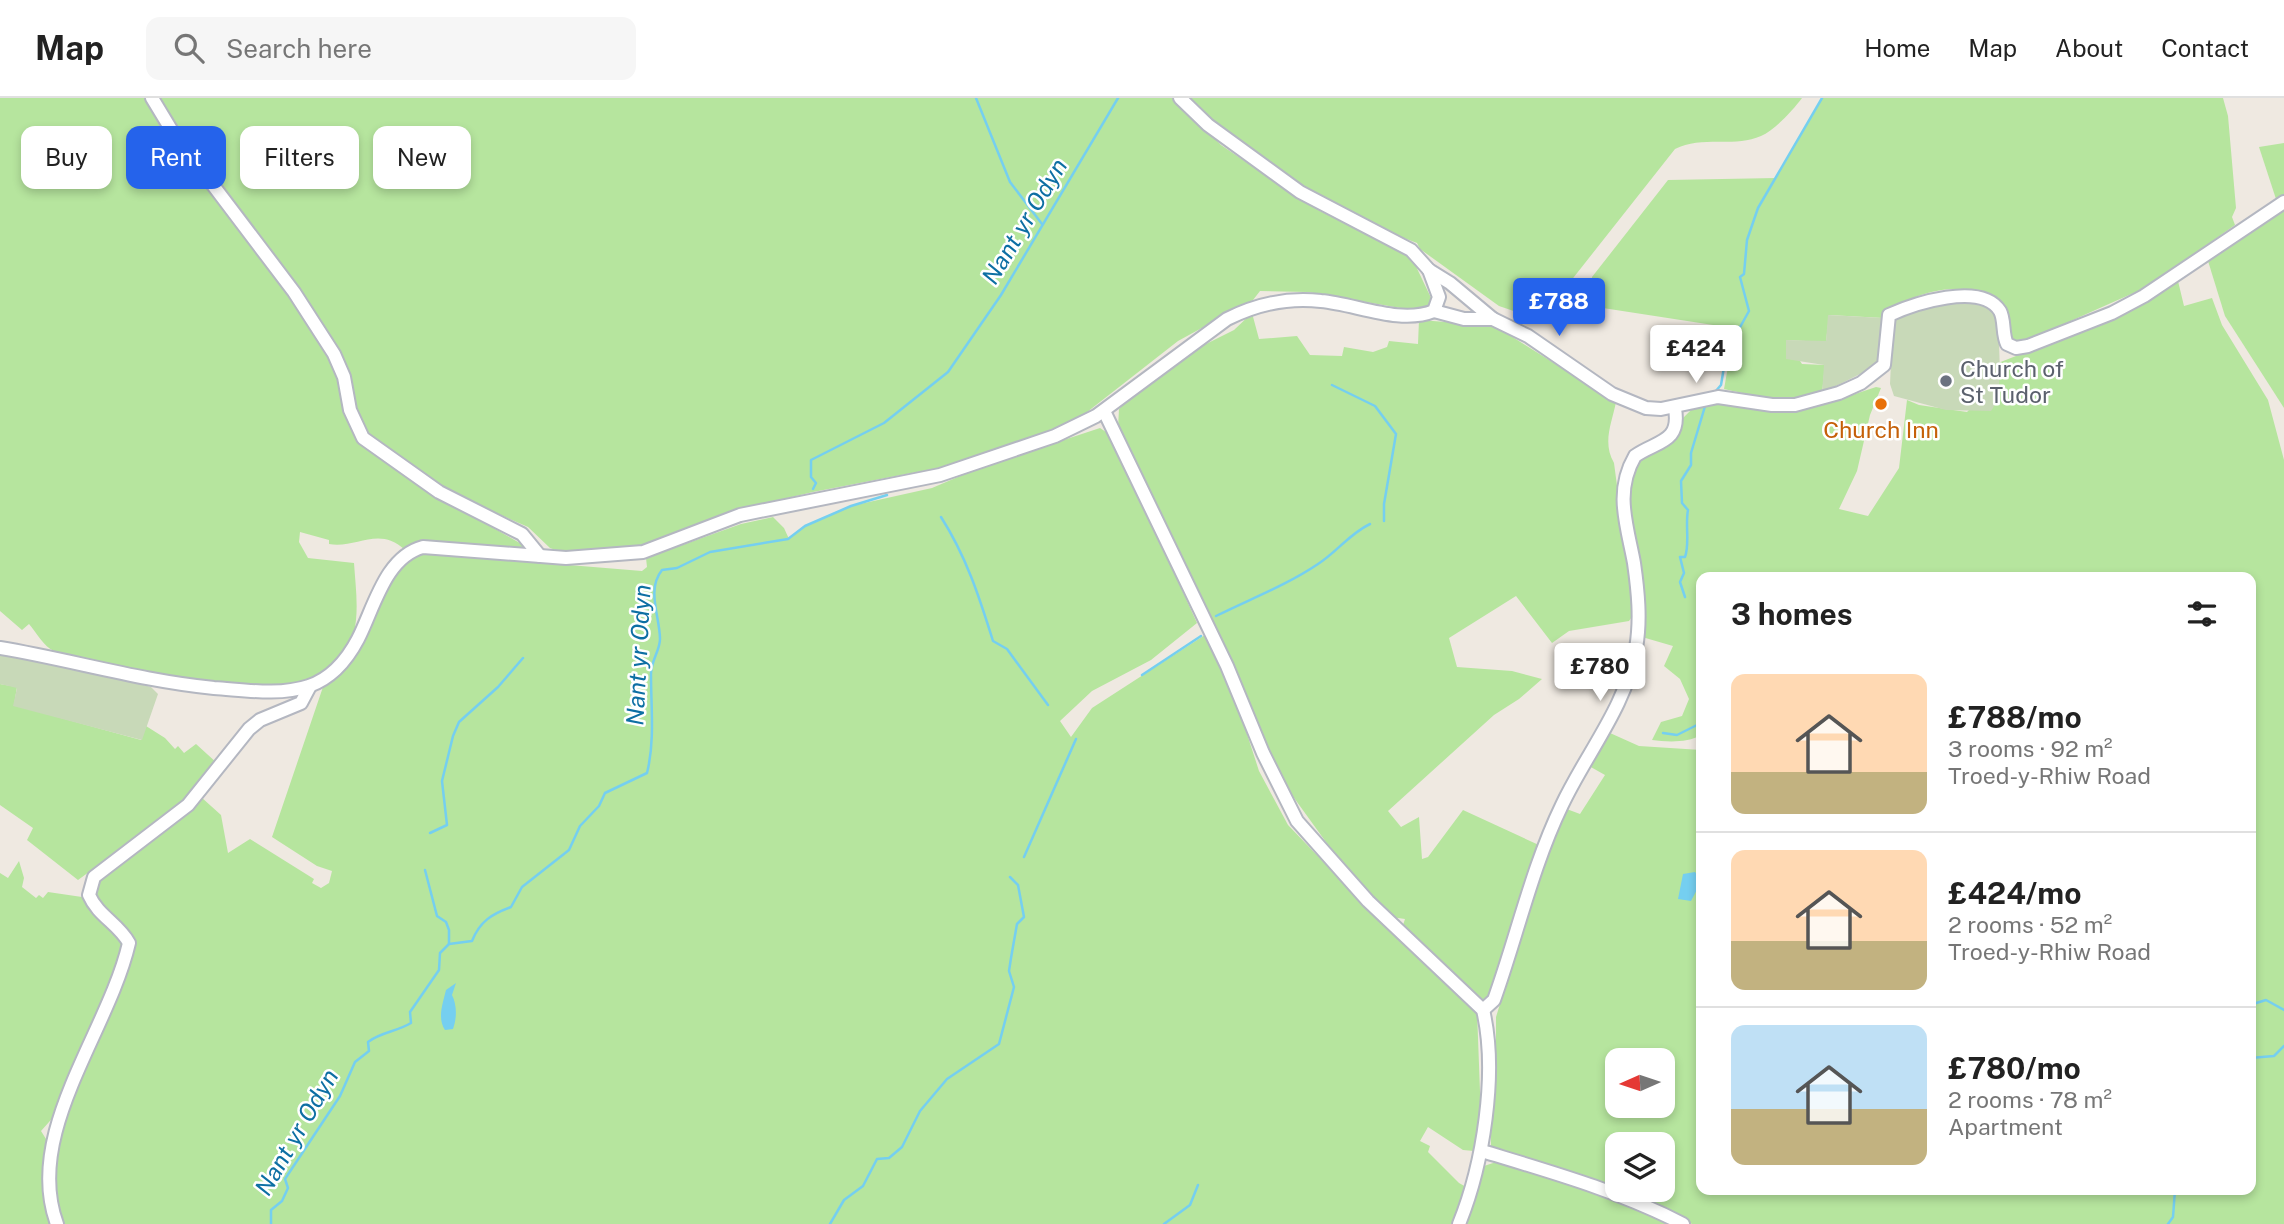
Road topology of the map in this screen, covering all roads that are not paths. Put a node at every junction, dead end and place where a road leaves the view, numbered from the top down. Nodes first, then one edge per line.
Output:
1 (152, 98) edge
2 (1180, 98) edge
3 (2284, 202) edge
4 (1429, 270) junction
5 (1434, 311) junction
6 (1493, 319) junction
7 (1675, 409) junction
8 (1104, 411) junction
9 (540, 556) junction
10 (0, 648) edge
11 (310, 686) junction
12 (1483, 1010) junction
13 (1482, 1151) junction
14 (57, 1224) edge
15 (1459, 1224) edge
16 (1683, 1224) edge

1 - 9 street
2 - 4 street
3 - 7 street
4 - 5 street
4 - 6 street
5 - 6 street
5 - 8 street
6 - 7 street
7 - 12 street
8 - 9 street
8 - 12 street
9 - 11 street
10 - 11 street
11 - 14 street
12 - 13 street
13 - 15 street
13 - 16 street

